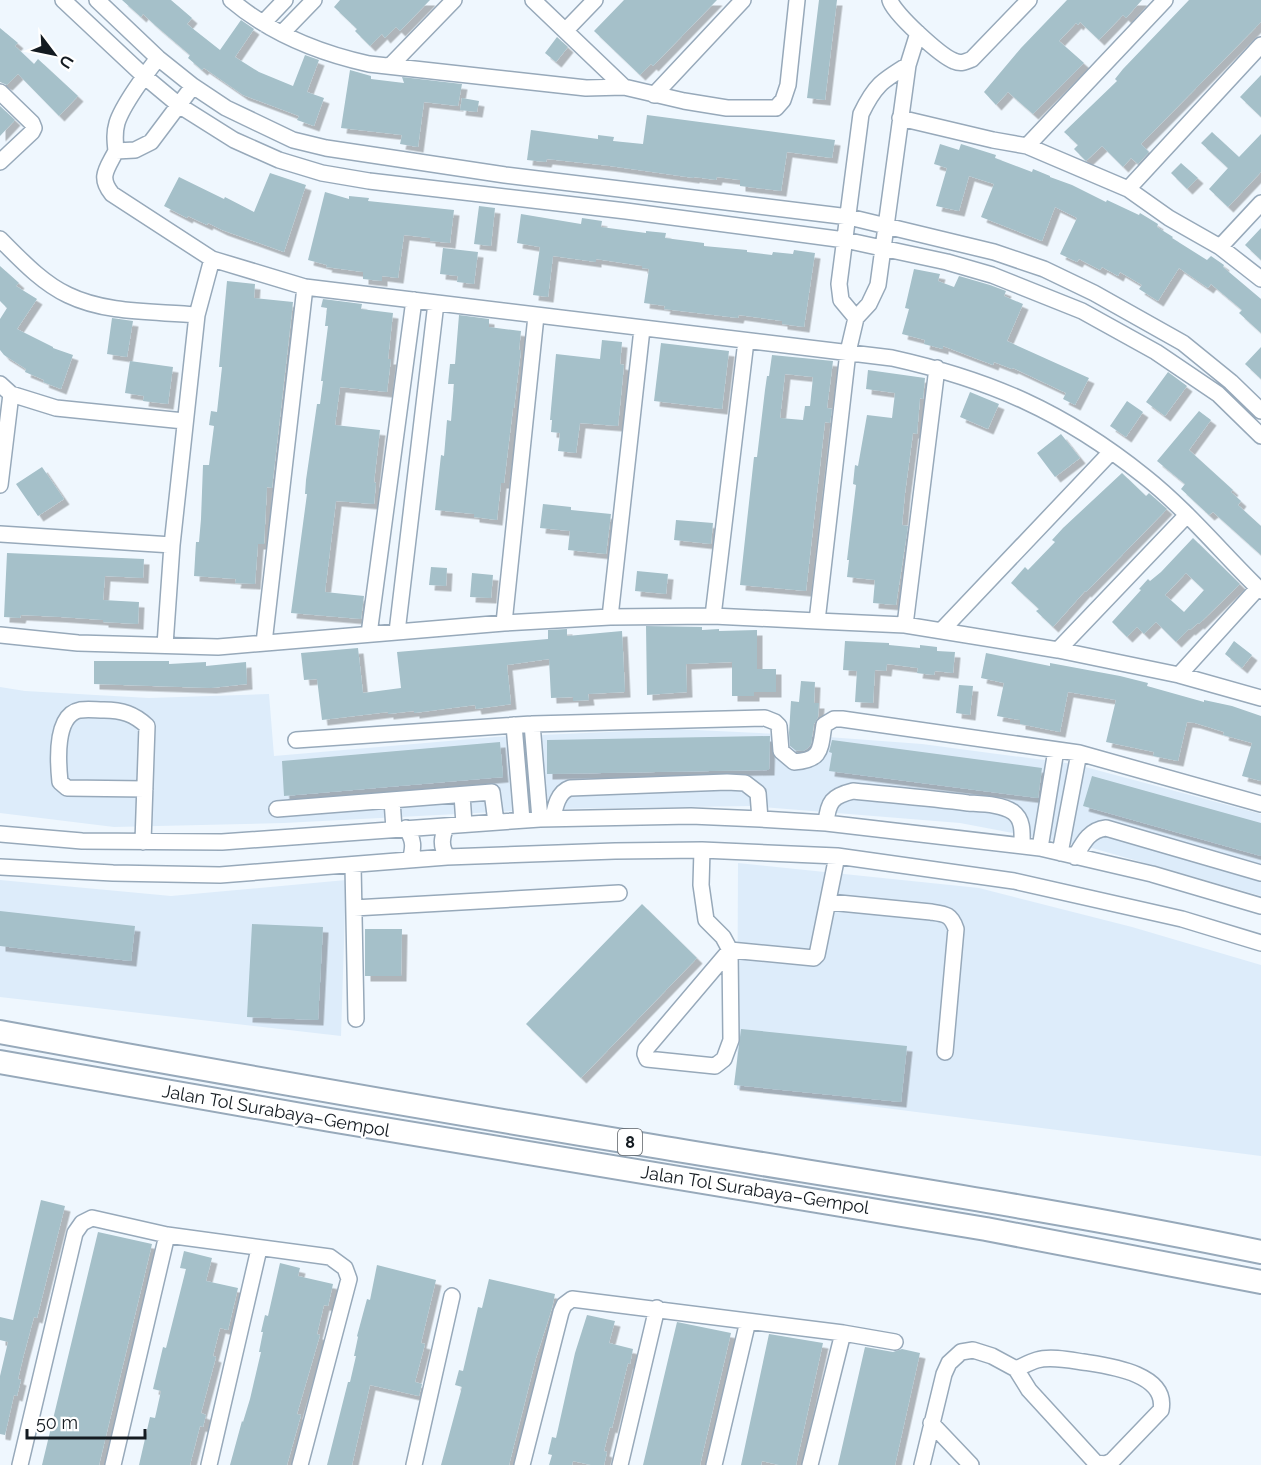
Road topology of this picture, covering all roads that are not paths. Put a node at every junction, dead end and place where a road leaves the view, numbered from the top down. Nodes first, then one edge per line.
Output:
1 (63, 0) edge
2 (97, 0) edge
3 (231, 0) edge
4 (285, 0) edge
5 (314, 0) edge
6 (454, 0) edge
7 (533, 0) edge
8 (595, 0) edge
9 (743, 0) edge
10 (797, 0) edge
11 (890, 0) edge
12 (1029, 0) edge
13 (1165, 0) edge
14 (263, 23) junction
15 (566, 30) junction
16 (282, 33) junction
17 (918, 33) junction
18 (1261, 45) edge
19 (158, 58) junction
20 (391, 65) junction
21 (908, 65) junction
22 (144, 76) junction
23 (193, 86) junction
24 (624, 87) junction
25 (0, 92) edge
26 (654, 95) junction
27 (180, 106) junction
28 (900, 118) junction
29 (1027, 146) junction
30 (116, 151) junction
31 (0, 162) edge
32 (505, 175) junction
33 (1128, 189) junction
34 (503, 197) junction
35 (1261, 203) edge
36 (849, 217) junction
37 (886, 226) junction
38 (0, 239) edge
39 (845, 240) junction
40 (883, 247) junction
41 (1220, 247) junction
42 (212, 259) junction
43 (1261, 279) edge
44 (305, 287) junction
45 (414, 300) junction
46 (436, 303) junction
47 (197, 315) junction
48 (536, 316) junction
49 (856, 318) junction
50 (642, 329) junction
51 (747, 340) junction
52 (849, 352) junction
53 (938, 368) junction
54 (1231, 382) junction
55 (6, 389) edge
56 (1218, 394) junction
57 (1261, 411) edge
58 (184, 421) junction
59 (1261, 436) edge
60 (1111, 452) junction
61 (0, 485) edge
62 (1186, 516) junction
63 (0, 534) edge
64 (172, 545) junction
65 (1260, 589) edge
66 (712, 616) junction
67 (610, 617) junction
68 (817, 621) junction
69 (504, 623) junction
70 (905, 625) junction
71 (941, 631) junction
72 (397, 632) junction
73 (369, 634) junction
74 (0, 635) edge
75 (264, 643) junction
76 (165, 645) junction
77 (1058, 650) junction
78 (1179, 675) junction
79 (1261, 698) edge
80 (532, 724) junction
81 (514, 725) junction
82 (296, 740) dead end
83 (1056, 750) junction
84 (1078, 753) junction
85 (145, 789) junction
86 (462, 795) junction
87 (392, 800) junction
88 (1261, 804) edge
89 (277, 809) dead end
90 (546, 818) junction
91 (760, 819) junction
92 (522, 820) junction
93 (496, 822) junction
94 (826, 823) junction
95 (464, 824) junction
96 (446, 826) junction
97 (400, 829) junction
98 (0, 834) edge
99 (143, 842) junction
100 (1022, 846) junction
101 (1040, 848) junction
102 (702, 850) junction
103 (1068, 855) junction
104 (447, 856) junction
105 (837, 856) junction
106 (410, 860) junction
107 (353, 865) junction
108 (0, 867) edge
109 (1261, 873) edge
110 (619, 893) dead end
111 (829, 902) junction
112 (1261, 906) edge
113 (354, 908) junction
114 (1261, 943) edge
115 (730, 950) junction
116 (356, 1018) dead end
117 (0, 1032) edge
118 (945, 1052) dead end
119 (0, 1062) edge
120 (167, 1235) junction
121 (258, 1249) junction
122 (1261, 1251) edge
123 (1254, 1281) edge
124 (452, 1296) dead end
125 (657, 1308) junction
126 (748, 1321) junction
127 (843, 1333) junction
128 (895, 1342) dead end
129 (1016, 1369) junction
130 (931, 1423) junction
131 (20, 1465) edge
132 (113, 1465) edge
133 (208, 1465) edge
134 (300, 1465) edge
135 (414, 1465) edge
136 (522, 1465) edge
137 (620, 1465) edge
138 (714, 1465) edge
139 (810, 1465) edge
140 (922, 1465) edge
141 (971, 1465) edge

1 - 22 street
2 - 19 street
3 - 14 street
4 - 14 street
5 - 16 street
6 - 20 street
7 - 15 street
8 - 15 street
9 - 26 street
10 - 26 street
11 - 17 street
12 - 17 street
13 - 29 street
14 - 16 street
15 - 24 street
16 - 20 street
17 - 21 street
18 - 33 street
19 - 22 street
19 - 23 street
20 - 24 street
21 - 28 street
21 - 36 street
22 - 27 street
22 - 30 street
23 - 27 street
23 - 32 street
24 - 26 street
25 - 31 street
27 - 30 street
27 - 34 street
28 - 29 street
28 - 37 street
29 - 33 street
30 - 42 street
32 - 34 street
32 - 36 street
33 - 41 street
34 - 39 street
35 - 41 street
36 - 37 street
36 - 39 street
37 - 40 street
37 - 54 street
38 - 47 street
39 - 40 street
39 - 49 street
40 - 49 street
40 - 56 street
41 - 43 street
42 - 44 street
42 - 47 street
44 - 45 street
44 - 75 street
45 - 46 street
45 - 73 street
46 - 48 street
46 - 72 street
47 - 58 street
48 - 50 street
48 - 69 street
49 - 52 street
50 - 51 street
50 - 67 street
51 - 52 street
51 - 66 street
52 - 53 street
52 - 68 street
53 - 60 street
53 - 70 street
54 - 56 street
54 - 57 street
55 - 58 street
55 - 61 street
56 - 59 street
58 - 64 street
60 - 62 street
60 - 71 street
62 - 65 street
62 - 77 street
63 - 64 street
64 - 76 street
65 - 78 street
66 - 67 street
66 - 68 street
67 - 69 street
68 - 70 street
69 - 72 street
70 - 71 street
71 - 77 street
72 - 73 street
73 - 75 street
74 - 76 street
75 - 76 street
77 - 78 street
78 - 79 street
80 - 81 street
80 - 83 street
80 - 90 street
81 - 82 street
81 - 92 street
83 - 84 street
83 - 101 street
84 - 88 street
84 - 103 street
85 - 85 street
85 - 99 street
86 - 87 street
86 - 93 street
86 - 95 street
87 - 89 street
87 - 97 street
90 - 91 street
90 - 91 street
90 - 92 street
91 - 94 street
92 - 93 street
93 - 95 street
94 - 100 street
94 - 100 street
95 - 96 street
96 - 97 street
96 - 104 street
97 - 99 street
97 - 106 street
98 - 99 street
100 - 101 street
101 - 103 street
102 - 104 street
102 - 105 street
102 - 115 street
103 - 109 street
103 - 112 street
104 - 106 street
105 - 111 street
105 - 114 street
106 - 107 street
107 - 108 street
107 - 113 street
110 - 113 street
111 - 115 street
111 - 118 street
113 - 116 street
115 - 115 street
117 - 122 highway, Jalan Tol Surabaya–Gempol / 8
119 - 123 highway, Jalan Tol Surabaya–Gempol / 8
120 - 121 street
120 - 131 street
120 - 132 street
121 - 133 street
121 - 134 street
124 - 135 street
125 - 126 street
125 - 136 street
125 - 137 street
126 - 127 street
126 - 138 street
127 - 128 street
127 - 139 street
129 - 129 street
129 - 130 street
130 - 140 street
130 - 141 street

